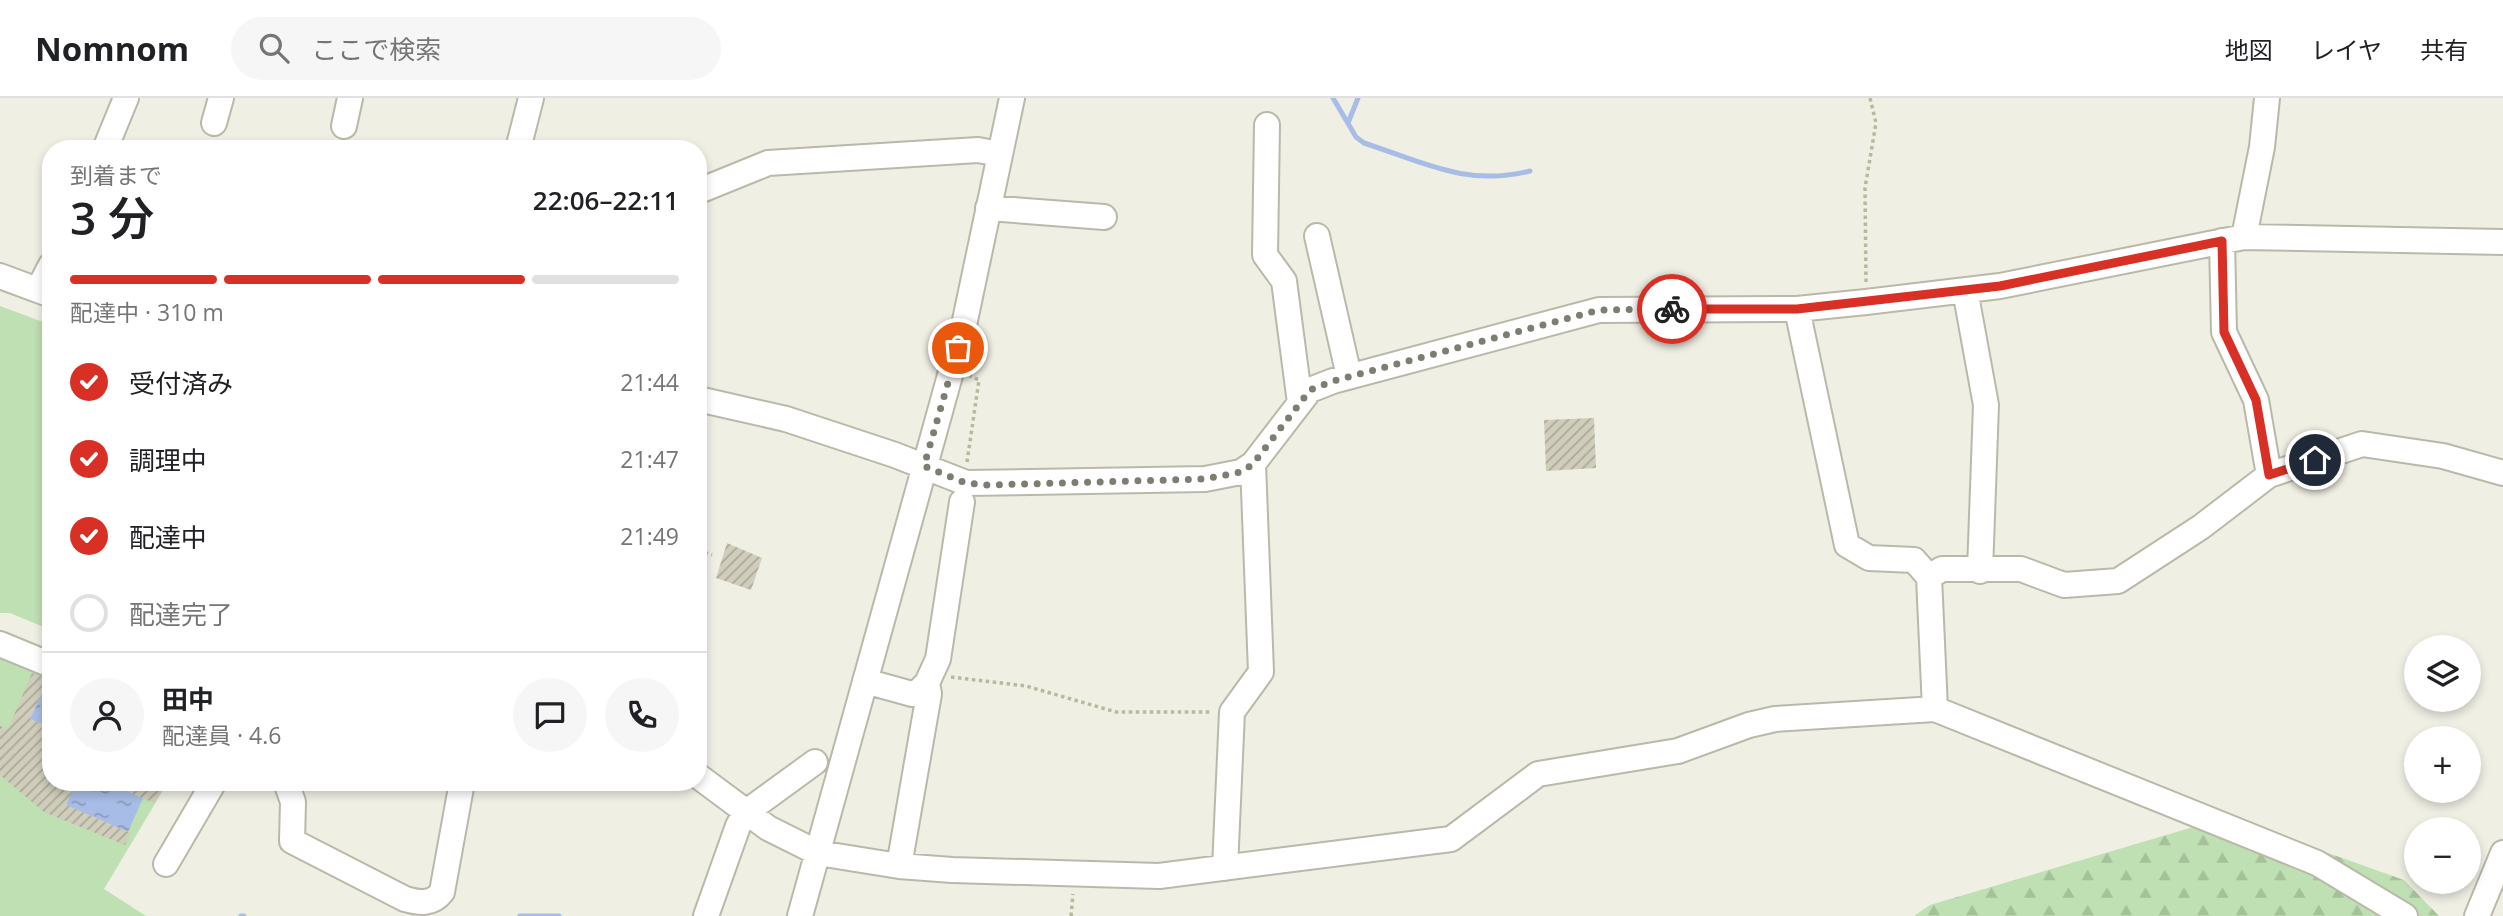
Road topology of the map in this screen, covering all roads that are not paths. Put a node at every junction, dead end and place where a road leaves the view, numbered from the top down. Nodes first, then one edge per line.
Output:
1 (126, 98) edge
2 (221, 98) edge
3 (351, 98) edge
4 (531, 98) edge
5 (1012, 98) edge
6 (2267, 98) edge
7 (214, 123) dead end
8 (1267, 125) dead end
9 (344, 126) dead end
10 (109, 140) edge
11 (520, 140) edge
12 (999, 153) junction
13 (707, 187) edge
14 (988, 208) junction
15 (1104, 217) dead end
16 (1317, 236) dead end
17 (2233, 239) junction
18 (2503, 242) edge
19 (0, 276) edge
20 (1965, 290) junction
21 (42, 291) edge
22 (1797, 309) junction
23 (1349, 376) junction
24 (707, 401) edge
25 (1300, 403) junction
26 (1253, 464) junction
27 (924, 466) junction
28 (2503, 473) edge
29 (2269, 475) junction
30 (962, 502) dead end
31 (1980, 571) junction
32 (1929, 578) junction
33 (0, 644) edge
34 (42, 661) edge
35 (929, 680) junction
36 (866, 681) junction
37 (1936, 709) junction
38 (815, 762) dead end
39 (707, 783) edge
40 (209, 791) edge
41 (289, 791) edge
42 (460, 791) edge
43 (745, 813) junction
44 (818, 853) junction
45 (2503, 853) edge
46 (166, 864) dead end
47 (900, 866) junction
48 (1224, 868) junction
49 (706, 916) edge
50 (800, 916) edge
51 (2405, 916) edge
52 (2477, 916) edge

1 - 10 street
2 - 7 street
3 - 9 street
4 - 11 street
5 - 12 street
6 - 17 street
8 - 25 street
12 - 13 street
12 - 14 street
14 - 15 street
14 - 27 street
16 - 23 street
17 - 18 street
17 - 20 street
17 - 29 street
19 - 21 street
20 - 22 street
20 - 31 street
22 - 23 street
22 - 32 street
23 - 25 street
24 - 27 street
25 - 26 street
26 - 27 street
26 - 48 street
27 - 36 street
28 - 29 street
29 - 31 street
30 - 35 street
31 - 32 street
32 - 37 street
33 - 34 street
35 - 36 street
35 - 47 street
36 - 44 street
37 - 48 street
37 - 51 street
38 - 43 street
39 - 43 street
40 - 46 street
41 - 42 street
43 - 44 street
43 - 49 street
44 - 47 street
44 - 50 street
45 - 52 street
47 - 48 street

